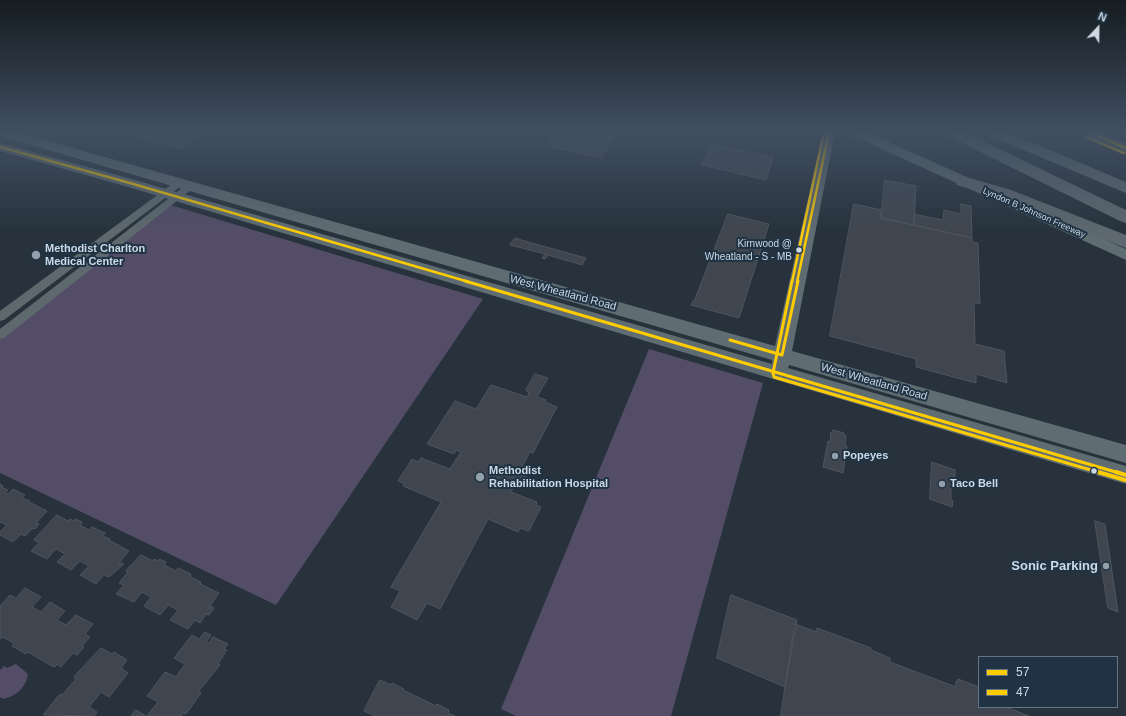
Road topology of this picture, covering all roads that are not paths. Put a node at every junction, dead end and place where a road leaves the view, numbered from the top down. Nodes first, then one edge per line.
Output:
1 (76, 165) edge
2 (102, 165) edge
3 (822, 165) edge
4 (928, 165) edge
5 (1020, 165) edge
6 (1031, 165) edge
7 (1072, 165) edge
8 (1092, 165) edge
9 (1126, 179) edge
10 (963, 181) junction
11 (1126, 188) edge
12 (177, 190) junction
13 (1126, 206) edge
14 (1126, 218) edge
15 (1126, 242) edge
16 (1126, 255) edge
17 (27, 296) junction
18 (33, 310) junction
19 (4, 315) edge
20 (0, 335) edge
21 (782, 355) junction
22 (778, 374) junction
23 (1024, 425) junction
24 (1025, 446) junction
25 (1126, 454) edge
26 (1126, 475) edge

1 - 12 main road, West Wheatland Road
2 - 12 main road, West Wheatland Road
3 - 21 main road
4 - 10 main road, Lyndon B Johnson Freeway
5 - 14 highway
6 - 13 highway
7 - 11 highway
8 - 9 highway
10 - 15 highway
10 - 16 main road, Lyndon B Johnson Freeway
12 - 17 street
12 - 18 street
12 - 21 main road, West Wheatland Road
12 - 22 main road, West Wheatland Road
17 - 18 street
17 - 19 street
18 - 19 street
18 - 20 street
21 - 22 main road
21 - 23 main road, West Wheatland Road
22 - 24 main road, West Wheatland Road
23 - 24 main road
23 - 25 main road, West Wheatland Road
24 - 26 main road, West Wheatland Road

